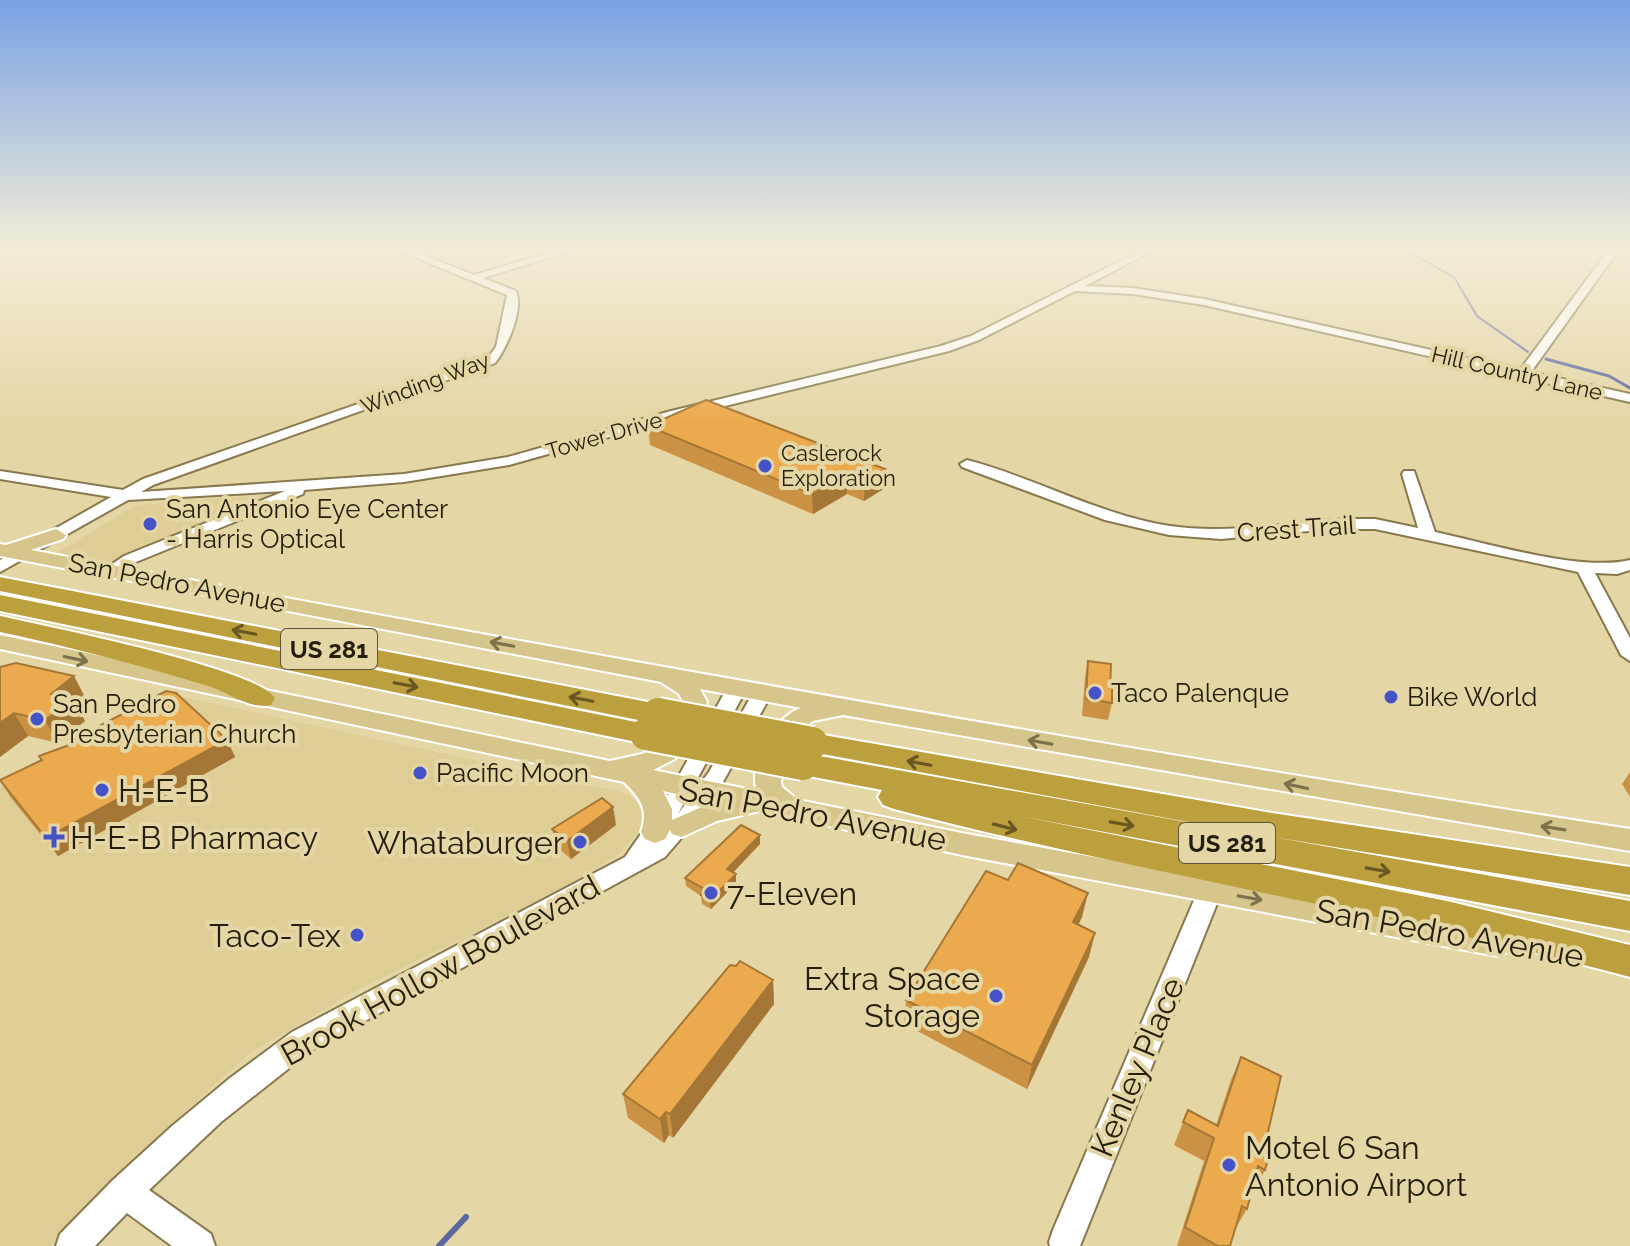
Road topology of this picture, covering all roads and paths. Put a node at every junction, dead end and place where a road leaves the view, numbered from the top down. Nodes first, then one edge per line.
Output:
1 (512, 306) edge
2 (1038, 306) edge
3 (1222, 306) edge
4 (1573, 306) edge
5 (1523, 374) junction
6 (1630, 398) edge
7 (967, 464) dead end
8 (174, 474) junction
9 (1409, 474) dead end
10 (0, 475) edge
11 (305, 486) junction
12 (166, 490) junction
13 (131, 496) junction
14 (70, 530) junction
15 (1427, 533) junction
16 (0, 550) edge
17 (1630, 565) edge
18 (11, 568) edge
19 (1584, 568) junction
20 (110, 571) junction
21 (0, 603) edge
22 (0, 624) edge
23 (0, 642) edge
24 (1630, 655) edge
25 (662, 674) junction
26 (737, 688) junction
27 (762, 693) junction
28 (261, 698) junction
29 (854, 709) junction
30 (652, 724) junction
31 (814, 759) junction
32 (603, 770) junction
33 (634, 777) junction
34 (697, 790) junction
35 (783, 808) junction
36 (1272, 825) junction
37 (668, 830) junction
38 (1630, 840) edge
39 (1630, 869) edge
40 (1630, 881) edge
41 (1210, 891) junction
42 (1630, 916) edge
43 (1630, 962) edge
44 (124, 1191) junction
45 (1065, 1242) dead end
46 (72, 1246) edge
47 (199, 1246) edge

1 - 8 street, Winding Way
2 - 11 street, Tower Drive
3 - 5 street, Hill Country Lane
4 - 5 street
5 - 6 street, Hill Country Lane
7 - 15 street, Crest Trail
8 - 12 street, Winding Way
8 - 13 street, Winding Way
9 - 15 street
10 - 13 street
11 - 12 street, Tower Drive
11 - 20 street
12 - 13 street, Winding Way
13 - 14 street, Winding Way
14 - 16 main road
14 - 18 street, Winding Way
14 - 18 street, Winding Way
15 - 19 street, Crest Trail
16 - 18 main road, San Pedro Avenue
17 - 19 street, Crest Trail
18 - 20 main road, San Pedro Avenue
30 -> 18 highway, US 281
19 - 24 street
25 -> 20 main road, San Pedro Avenue
21 -> 30 highway, US 281
22 - 28 highway
23 -> 28 main road, San Pedro Avenue
25 - 26 main road, San Pedro Avenue
25 - 32 main road
26 - 27 main road, San Pedro Avenue
26 - 34 street, Brook Hollow Boulevard
27 - 29 main road, San Pedro Avenue
27 - 34 street, Brook Hollow Boulevard
28 - 32 main road, San Pedro Avenue
29 - 35 main road
38 -> 29 main road, San Pedro Avenue
30 - 31 highway, US 281, bridge
36 -> 31 highway, US 281
31 -> 42 highway, US 281
31 -> 43 highway
32 - 33 main road, San Pedro Avenue
33 - 34 main road, San Pedro Avenue
33 - 37 main road
34 - 35 main road, San Pedro Avenue
34 - 37 street, Brook Hollow Boulevard
35 - 37 main road
35 - 41 main road, San Pedro Avenue
36 - 39 highway
36 - 40 highway, US 281
37 - 44 street, Brook Hollow Boulevard
41 -> 43 main road, San Pedro Avenue
41 - 45 street, Kenley Place
44 - 46 street, Brook Hollow Boulevard
44 - 47 street

